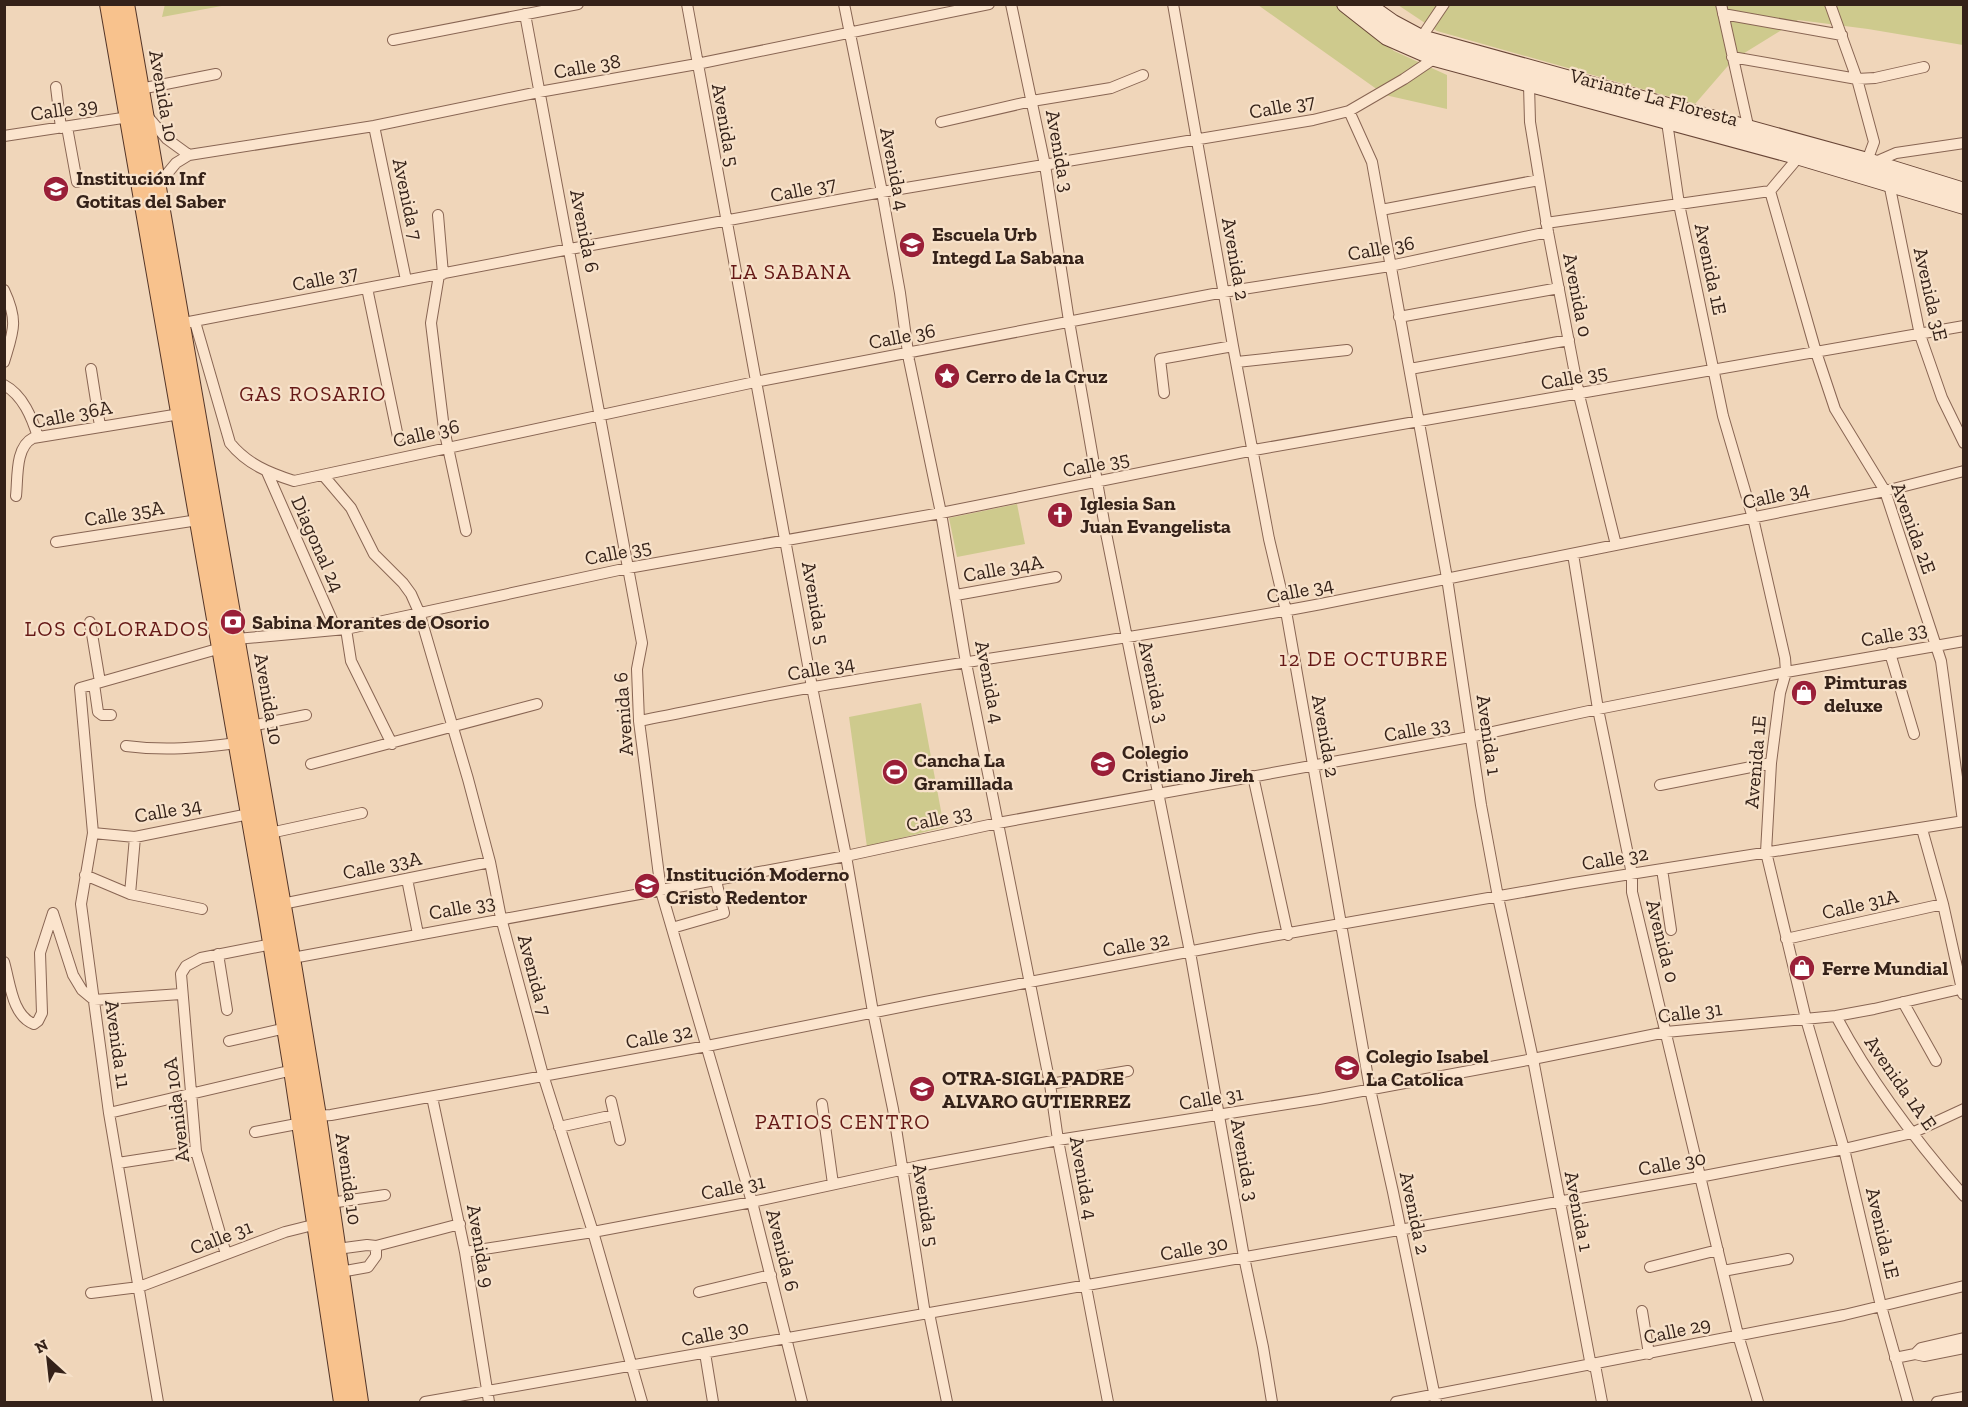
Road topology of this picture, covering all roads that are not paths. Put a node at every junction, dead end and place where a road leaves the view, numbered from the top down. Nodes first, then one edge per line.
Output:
1 (109, 4) edge
2 (125, 4) edge
3 (578, 4) edge
4 (687, 4) edge
5 (844, 4) edge
6 (989, 4) edge
7 (1011, 4) edge
8 (1173, 4) edge
9 (1345, 4) edge
10 (1366, 4) edge
11 (1444, 4) edge
12 (1830, 4) edge
13 (564, 6) edge
14 (1722, 9) edge
15 (528, 11) edge
16 (849, 33) junction
17 (1842, 35) junction
18 (1421, 38) junction
19 (393, 40) dead end
20 (1732, 57) junction
21 (1435, 58) junction
22 (697, 64) junction
23 (1924, 67) dead end
24 (216, 74) dead end
25 (1143, 75) dead end
26 (1857, 79) junction
27 (1529, 85) junction
28 (57, 87) dead end
29 (140, 89) junction
30 (539, 93) junction
31 (1032, 101) junction
32 (1349, 111) junction
33 (136, 115) junction
34 (941, 122) dead end
35 (1667, 122) junction
36 (374, 126) junction
37 (64, 128) junction
38 (1749, 130) junction
39 (4, 136) edge
40 (1195, 140) junction
41 (1964, 143) edge
42 (1803, 151) junction
43 (189, 155) junction
44 (1870, 162) junction
45 (1045, 165) junction
46 (1539, 180) junction
47 (77, 182) dead end
48 (1889, 183) junction
49 (157, 186) junction
50 (1964, 190) edge
51 (1770, 191) junction
52 (882, 192) junction
53 (1679, 204) junction
54 (1964, 206) edge
55 (1381, 210) junction
56 (438, 215) dead end
57 (725, 222) junction
58 (1547, 228) junction
59 (570, 249) junction
60 (1390, 266) junction
61 (441, 274) junction
62 (406, 280) junction
63 (367, 288) junction
64 (1559, 288) junction
65 (4, 290) edge
66 (1224, 292) junction
67 (1399, 317) junction
68 (1069, 321) junction
69 (180, 323) junction
70 (1964, 326) edge
71 (1920, 335) junction
72 (1569, 340) junction
73 (1233, 346) junction
74 (1347, 351) dead end
75 (1816, 352) junction
76 (908, 353) junction
77 (4, 362) edge
78 (1237, 362) junction
79 (91, 369) dead end
80 (1410, 369) junction
81 (1714, 371) junction
82 (756, 382) junction
83 (4, 385) edge
84 (1164, 393) dead end
85 (1579, 395) junction
86 (180, 414) junction
87 (600, 414) junction
88 (1418, 423) junction
89 (100, 426) junction
90 (38, 437) junction
91 (398, 437) dead end
92 (1964, 442) edge
93 (448, 447) junction
94 (1254, 450) junction
95 (1964, 471) edge
96 (267, 472) junction
97 (323, 475) junction
98 (1098, 482) junction
99 (1885, 491) junction
100 (16, 496) dead end
101 (941, 513) junction
102 (1753, 518) junction
103 (198, 520) junction
104 (466, 531) dead end
105 (786, 540) junction
106 (56, 542) dead end
107 (1616, 545) junction
108 (1573, 554) junction
109 (628, 568) junction
110 (1056, 577) dead end
111 (1447, 578) junction
112 (956, 595) junction
113 (1286, 611) junction
114 (419, 612) junction
115 (90, 622) dead end
116 (341, 629) junction
117 (1126, 636) junction
118 (1964, 641) edge
119 (228, 644) junction
120 (1935, 645) junction
121 (1890, 653) junction
122 (966, 663) junction
123 (1786, 672) junction
124 (97, 683) junction
125 (812, 687) junction
126 (80, 688) joint
127 (537, 704) dead end
128 (1598, 709) junction
129 (111, 715) dead end
130 (306, 715) dead end
131 (639, 722) junction
132 (251, 726) junction
133 (452, 728) junction
134 (1914, 734) dead end
135 (1470, 737) junction
136 (237, 742) junction
137 (392, 744) junction
138 (126, 746) dead end
139 (1771, 763) junction
140 (311, 764) dead end
141 (1313, 765) junction
142 (1253, 776) junction
143 (1660, 785) dead end
144 (1160, 793) junction
145 (362, 813) dead end
146 (249, 814) junction
147 (1963, 821) edge
148 (998, 823) junction
149 (1922, 829) junction
150 (93, 832) junction
151 (270, 833) junction
152 (135, 837) junction
153 (1766, 852) junction
154 (846, 856) junction
155 (490, 862) junction
156 (1662, 869) junction
157 (1632, 874) junction
158 (85, 875) junction
159 (407, 879) junction
160 (716, 881) junction
161 (661, 891) junction
162 (130, 894) junction
163 (1498, 897) junction
164 (282, 904) junction
165 (1942, 904) junction
166 (202, 909) dead end
167 (501, 918) junction
168 (1340, 926) junction
169 (672, 928) junction
170 (1671, 930) dead end
171 (418, 934) junction
172 (1288, 934) junction
173 (1786, 939) junction
174 (282, 951) junction
175 (1190, 952) junction
176 (218, 954) junction
177 (4, 962) edge
178 (186, 966) joint
179 (1030, 982) junction
180 (1963, 990) edge
181 (181, 994) junction
182 (94, 1000) junction
183 (1903, 1002) junction
184 (227, 1010) dead end
185 (873, 1012) junction
186 (1836, 1016) junction
187 (1806, 1019) junction
188 (286, 1028) junction
189 (1666, 1032) junction
190 (229, 1041) dead end
191 (707, 1046) junction
192 (1533, 1059) junction
193 (1936, 1061) dead end
194 (293, 1070) junction
195 (1128, 1071) dead end
196 (543, 1075) junction
197 (1050, 1084) junction
198 (1370, 1089) junction
199 (190, 1095) junction
200 (432, 1096) junction
201 (611, 1101) dead end
202 (822, 1104) dead end
203 (1964, 1109) edge
204 (109, 1113) junction
205 (614, 1115) junction
206 (1219, 1115) junction
207 (309, 1120) junction
208 (559, 1127) junction
209 (255, 1132) dead end
210 (1912, 1133) junction
211 (620, 1140) dead end
212 (1058, 1140) junction
213 (1844, 1149) junction
214 (196, 1151) junction
215 (117, 1163) junction
216 (903, 1169) junction
217 (1700, 1177) junction
218 (833, 1184) junction
219 (385, 1195) dead end
220 (1964, 1196) edge
221 (752, 1202) junction
222 (1559, 1202) junction
223 (330, 1203) junction
224 (317, 1224) junction
225 (460, 1224) junction
226 (1400, 1230) junction
227 (593, 1233) junction
228 (376, 1246) junction
229 (337, 1249) junction
230 (1718, 1250) junction
231 (465, 1252) junction
232 (226, 1254) junction
233 (1244, 1257) junction
234 (1788, 1259) dead end
235 (1650, 1267) dead end
236 (1723, 1271) junction
237 (340, 1272) junction
238 (771, 1275) junction
239 (1086, 1286) junction
240 (1964, 1286) edge
241 (139, 1287) junction
242 (699, 1292) dead end
243 (91, 1293) dead end
244 (1881, 1306) junction
245 (1642, 1311) dead end
246 (927, 1313) junction
247 (1738, 1335) junction
248 (787, 1337) junction
249 (1964, 1338) edge
250 (1964, 1348) edge
251 (705, 1353) junction
252 (1649, 1354) junction
253 (1915, 1354) junction
254 (1895, 1358) junction
255 (1593, 1365) junction
256 (632, 1366) junction
257 (488, 1397) edge
258 (1964, 1397) edge
259 (1435, 1399) edge
260 (158, 1402) edge
261 (343, 1402) edge
262 (359, 1402) edge
263 (425, 1402) edge
264 (642, 1402) edge
265 (713, 1402) edge
266 (802, 1402) edge
267 (947, 1402) edge
268 (1108, 1402) edge
269 (1272, 1402) edge
270 (1396, 1402) edge
271 (1602, 1402) edge
272 (1758, 1402) edge
273 (1908, 1402) edge
274 (1937, 1402) edge

1 - 33 main road, Avenida 10
2 - 29 main road, Avenida 10
3 - 13 street
4 - 22 street, Avenida 5
5 - 16 street, Avenida 4
6 - 16 street, Calle 38
7 - 31 street, Avenida 3
8 - 40 street, Avenida 2
9 - 21 main road, Variante La Floresta
10 - 18 main road, Variante La Floresta
11 - 18 street
12 - 17 street
13 - 15 street
14 - 17 street
14 - 20 street
15 - 19 street
15 - 30 street, Avenida 6
16 - 22 street, Calle 38
16 - 52 street, Avenida 4
17 - 26 street
18 - 38 main road, Variante La Floresta
20 - 26 street
20 - 38 street
21 - 27 main road, Variante La Floresta
21 - 32 street, Calle 37
22 - 30 street, Calle 38
22 - 57 street, Avenida 5
23 - 26 street
24 - 29 street
25 - 31 street
26 - 44 street
27 - 35 main road, Variante La Floresta
27 - 46 street, Avenida 0
28 - 37 street
29 - 33 main road, Avenida 10
30 - 36 street, Calle 38
30 - 59 street, Avenida 6
31 - 34 street
31 - 45 street, Avenida 3
32 - 40 street, Calle 37
32 - 55 street, Avenida 1
33 - 37 street, Calle 39
33 - 43 street
33 - 49 main road, Avenida 10
33 - 69 main road, Avenida 10
35 - 42 main road, Variante La Floresta
35 - 53 street, Avenida 1E
36 - 43 street, Calle 38
36 - 62 street, Avenida 7
37 - 39 street, Calle 39
37 - 47 street
38 - 42 main road, Variante La Floresta
40 - 45 street, Calle 37
40 - 66 street, Avenida 2
41 - 44 street
42 - 44 main road, Variante La Floresta
42 - 48 main road, Variante La Floresta
42 - 51 street
43 - 49 street
44 - 50 main road, Variante La Floresta
45 - 52 street, Calle 37
45 - 68 street, Avenida 3
46 - 55 street
46 - 58 street, Avenida 0
48 - 54 main road, Variante La Floresta
48 - 71 street, Avenida 3E
49 - 69 main road, Avenida 10
51 - 53 street, Calle 36
51 - 75 street, Avenida 2E
52 - 57 street, Calle 37
52 - 76 street, Avenida 4
53 - 58 street, Calle 36
53 - 81 street, Avenida 1E
55 - 60 street, Avenida 1
56 - 61 street
57 - 59 street, Calle 37
57 - 82 street, Avenida 5
58 - 60 street, Calle 36
58 - 64 street, Avenida 0
59 - 61 street, Calle 37
59 - 87 street, Avenida 6
60 - 66 street, Calle 36
60 - 67 street, Avenida 1
61 - 62 street, Calle 37
61 - 93 street
62 - 63 street, Calle 37
63 - 69 street, Calle 37
63 - 91 street
64 - 67 street
64 - 72 street, Avenida 0
65 - 77 street
66 - 68 street, Calle 36
66 - 73 street, Avenida 2
67 - 80 street, Avenida 1
68 - 76 street, Calle 36
68 - 98 street, Avenida 3
69 - 86 main road, Avenida 10
69 - 96 street
69 - 119 main road, Avenida 10
70 - 71 street, Calle 35
71 - 75 street, Calle 35
71 - 92 street, Avenida 3E
72 - 80 street
72 - 85 street, Avenida 0
73 - 78 street, Avenida 2
73 - 84 street
74 - 78 street
75 - 81 street, Calle 35
75 - 99 street, Avenida 2E
76 - 82 street, Calle 36
76 - 101 street, Avenida 4
78 - 94 street, Avenida 2
79 - 89 street
80 - 88 street, Avenida 1
81 - 85 street, Calle 35
81 - 102 street, Avenida 1E
82 - 87 street, Calle 36
82 - 105 street, Avenida 5
83 - 90 street
85 - 88 street, Calle 35
85 - 107 street, Avenida 0
86 - 89 street, Calle 36A
86 - 103 main road, Avenida 10
87 - 93 street, Calle 36
87 - 109 street, Avenida 6
88 - 94 street, Calle 35
88 - 111 street, Avenida 1
89 - 90 street, Calle 36A
90 - 100 street, Calle 36A
93 - 97 street, Calle 36
93 - 104 street
94 - 98 street, Calle 35
94 - 113 street, Avenida 2
95 - 99 street, Calle 34
96 - 97 street, Calle 36
96 - 116 street, Diagonal 24
97 - 114 street, Avenida 7
98 - 101 street, Calle 35
98 - 117 street, Avenida 3
99 - 102 street, Calle 34
99 - 120 street, Avenida 2E
101 - 105 street, Calle 35
101 - 112 street, Avenida 4
102 - 107 street, Calle 34
102 - 123 street, Avenida 1E
103 - 106 street, Calle 35A
103 - 119 main road, Avenida 10
105 - 109 street, Calle 35
105 - 125 street, Avenida 5
107 - 108 street, Calle 34
108 - 111 street, Calle 34
108 - 128 street, Avenida 0
109 - 114 street, Calle 35
109 - 131 street, Avenida 6
110 - 112 street, Calle 34A
111 - 113 street, Calle 34
111 - 135 street, Avenida 1
112 - 122 street, Avenida 4
113 - 117 street, Calle 34
113 - 141 street, Avenida 2
114 - 116 street, Calle 35
114 - 133 street, Avenida 7
115 - 124 street
116 - 119 street, Calle 35
116 - 137 street, Diagonal 24
117 - 122 street, Calle 34
117 - 144 street, Avenida 3
118 - 120 street, Calle 33
119 - 124 street, Calle 35
119 - 132 main road, Avenida 10
119 - 136 main road, Avenida 10
120 - 121 street, Calle 33
120 - 147 street, Avenida 2E
121 - 123 street, Calle 33
121 - 134 street
122 - 125 street, Calle 34
122 - 148 street, Avenida 4
123 - 128 street, Calle 33
123 - 139 street, Avenida 1E
124 - 126 street, Calle 35
124 - 129 street
125 - 131 street, Calle 34
125 - 154 street, Avenida 5
126 - 150 street, Avenida 11
127 - 133 street
128 - 135 street, Calle 33
128 - 157 street, Avenida 0
130 - 132 street
131 - 161 street, Avenida 6
132 - 151 main road, Avenida 10
133 - 137 street
133 - 155 street, Avenida 7
135 - 141 street, Calle 33
135 - 163 street, Avenida 1
136 - 138 street
136 - 146 main road, Avenida 10
137 - 140 street
139 - 143 street
139 - 153 street, Avenida 1E
141 - 142 street, Calle 33
141 - 168 street, Avenida 2
142 - 144 street, Calle 33
142 - 172 street
144 - 148 street, Calle 33
144 - 175 street, Avenida 3
145 - 151 street
146 - 152 street, Calle 34
146 - 174 main road, Avenida 10
147 - 149 street, Calle 32
148 - 154 street, Calle 33
148 - 179 street, Avenida 4
149 - 153 street, Calle 32
149 - 165 street
150 - 152 street, Calle 34
150 - 158 street, Avenida 11
151 - 164 main road, Avenida 10
152 - 162 street
153 - 156 street, Calle 32
153 - 173 street, Avenida 1E
154 - 160 street, Calle 33
154 - 185 street, Avenida 5
155 - 159 street, Calle 33A
155 - 167 street, Avenida 7
156 - 157 street, Calle 32
156 - 170 street
157 - 163 street, Calle 32
157 - 189 street, Avenida 0
158 - 162 street
158 - 182 street, Avenida 11
159 - 164 street, Calle 33A
159 - 171 street
160 - 161 street, Calle 33
160 - 169 street
161 - 167 street, Calle 33
161 - 169 street, Avenida 6
162 - 166 street
163 - 168 street, Calle 32
163 - 192 street, Avenida 1
164 - 174 main road, Avenida 10
165 - 173 street, Calle 31A
165 - 180 street
167 - 171 street, Calle 33
167 - 196 street, Avenida 7
168 - 172 street, Calle 32
168 - 198 street, Avenida 2
169 - 191 street, Avenida 6
171 - 174 street, Calle 33
172 - 175 street, Calle 32
173 - 187 street, Avenida 1E
174 - 176 street, Calle 33
174 - 188 main road, Avenida 10
174 - 207 main road, Avenida 10
175 - 179 street, Calle 32
175 - 206 street, Avenida 3
176 - 178 street, Calle 33
176 - 184 street
177 - 182 street
178 - 181 street, Avenida 10A
179 - 185 street, Calle 32
179 - 197 street, Avenida 4
180 - 183 street, Calle 31
181 - 182 street
181 - 199 street, Avenida 10A
182 - 204 street, Avenida 11
183 - 186 street, Calle 31
183 - 193 street
185 - 191 street, Calle 32
185 - 216 street, Avenida 5
186 - 187 street, Calle 31
186 - 210 street, Avenida 1A E
187 - 189 street, Calle 31
187 - 213 street, Avenida 1E
188 - 190 street
188 - 194 main road, Avenida 10
189 - 192 street, Calle 31
189 - 217 street, Avenida 0
191 - 196 street, Calle 32
191 - 221 street, Avenida 6
192 - 198 street, Calle 31
192 - 222 street, Avenida 1
194 - 199 street
194 - 207 main road, Avenida 10
195 - 197 street
196 - 200 street, Calle 32
196 - 208 street, Avenida 7
197 - 212 street, Avenida 4
198 - 206 street, Calle 31
198 - 226 street, Avenida 2
199 - 204 street
199 - 214 street, Avenida 10A
200 - 207 street, Calle 32
200 - 225 street, Avenida 9
201 - 205 street
202 - 218 street
203 - 210 street, Calle 30
204 - 215 street, Avenida 11
205 - 208 street
205 - 211 street
206 - 212 street, Calle 31
206 - 233 street, Avenida 3
207 - 209 street, Calle 32
207 - 223 main road, Avenida 10
207 - 224 main road, Avenida 10
208 - 227 street, Avenida 7
210 - 213 street, Calle 30
210 - 220 street, Avenida 1A E
212 - 216 street, Calle 31
212 - 239 street, Avenida 4
213 - 217 street, Calle 30
213 - 244 street, Avenida 1E
214 - 215 street
214 - 232 street, Avenida 10A
215 - 241 street, Avenida 11
216 - 218 street, Calle 31
216 - 246 street, Avenida 5
217 - 222 street, Calle 30
217 - 230 street, Avenida 0
218 - 221 street, Calle 31
219 - 223 street
221 - 227 street, Calle 31
221 - 238 street, Avenida 6
222 - 226 street, Calle 30
222 - 255 street, Avenida 1
223 - 229 main road, Avenida 10
224 - 232 street, Calle 31
224 - 261 main road, Avenida 10
225 - 228 street
225 - 231 street, Avenida 9
226 - 233 street, Calle 30
226 - 259 street, Avenida 2
227 - 231 street, Calle 31
227 - 256 street, Avenida 7
228 - 229 street
228 - 237 street
229 - 237 main road, Avenida 10
230 - 235 street
230 - 236 street, Avenida 0
231 - 257 street, Avenida 9
232 - 241 street, Calle 31
233 - 239 street, Calle 30
233 - 269 street, Avenida 3
234 - 236 street
236 - 247 street, Avenida 0
237 - 262 main road, Avenida 10
238 - 242 street
238 - 248 street, Avenida 6
239 - 246 street, Calle 30
239 - 268 street, Avenida 4
240 - 244 street, Calle 29
241 - 243 street, Calle 31
241 - 260 street, Avenida 11
244 - 247 street, Calle 29
244 - 254 street, Avenida 1E
245 - 252 street
246 - 248 street, Calle 30
246 - 267 street, Avenida 5
247 - 252 street, Calle 29
247 - 272 street, Avenida 0
248 - 251 street, Calle 30
248 - 266 street, Avenida 6
249 - 253 street
250 - 253 street
251 - 256 street, Calle 30
251 - 265 street
252 - 255 street, Calle 29
253 - 254 street
254 - 273 street, Avenida 1E
255 - 259 street, Calle 29
255 - 271 street, Avenida 1
256 - 257 street, Calle 30
256 - 264 street, Avenida 7
257 - 263 street, Calle 30
258 - 274 street
259 - 270 street, Calle 29

